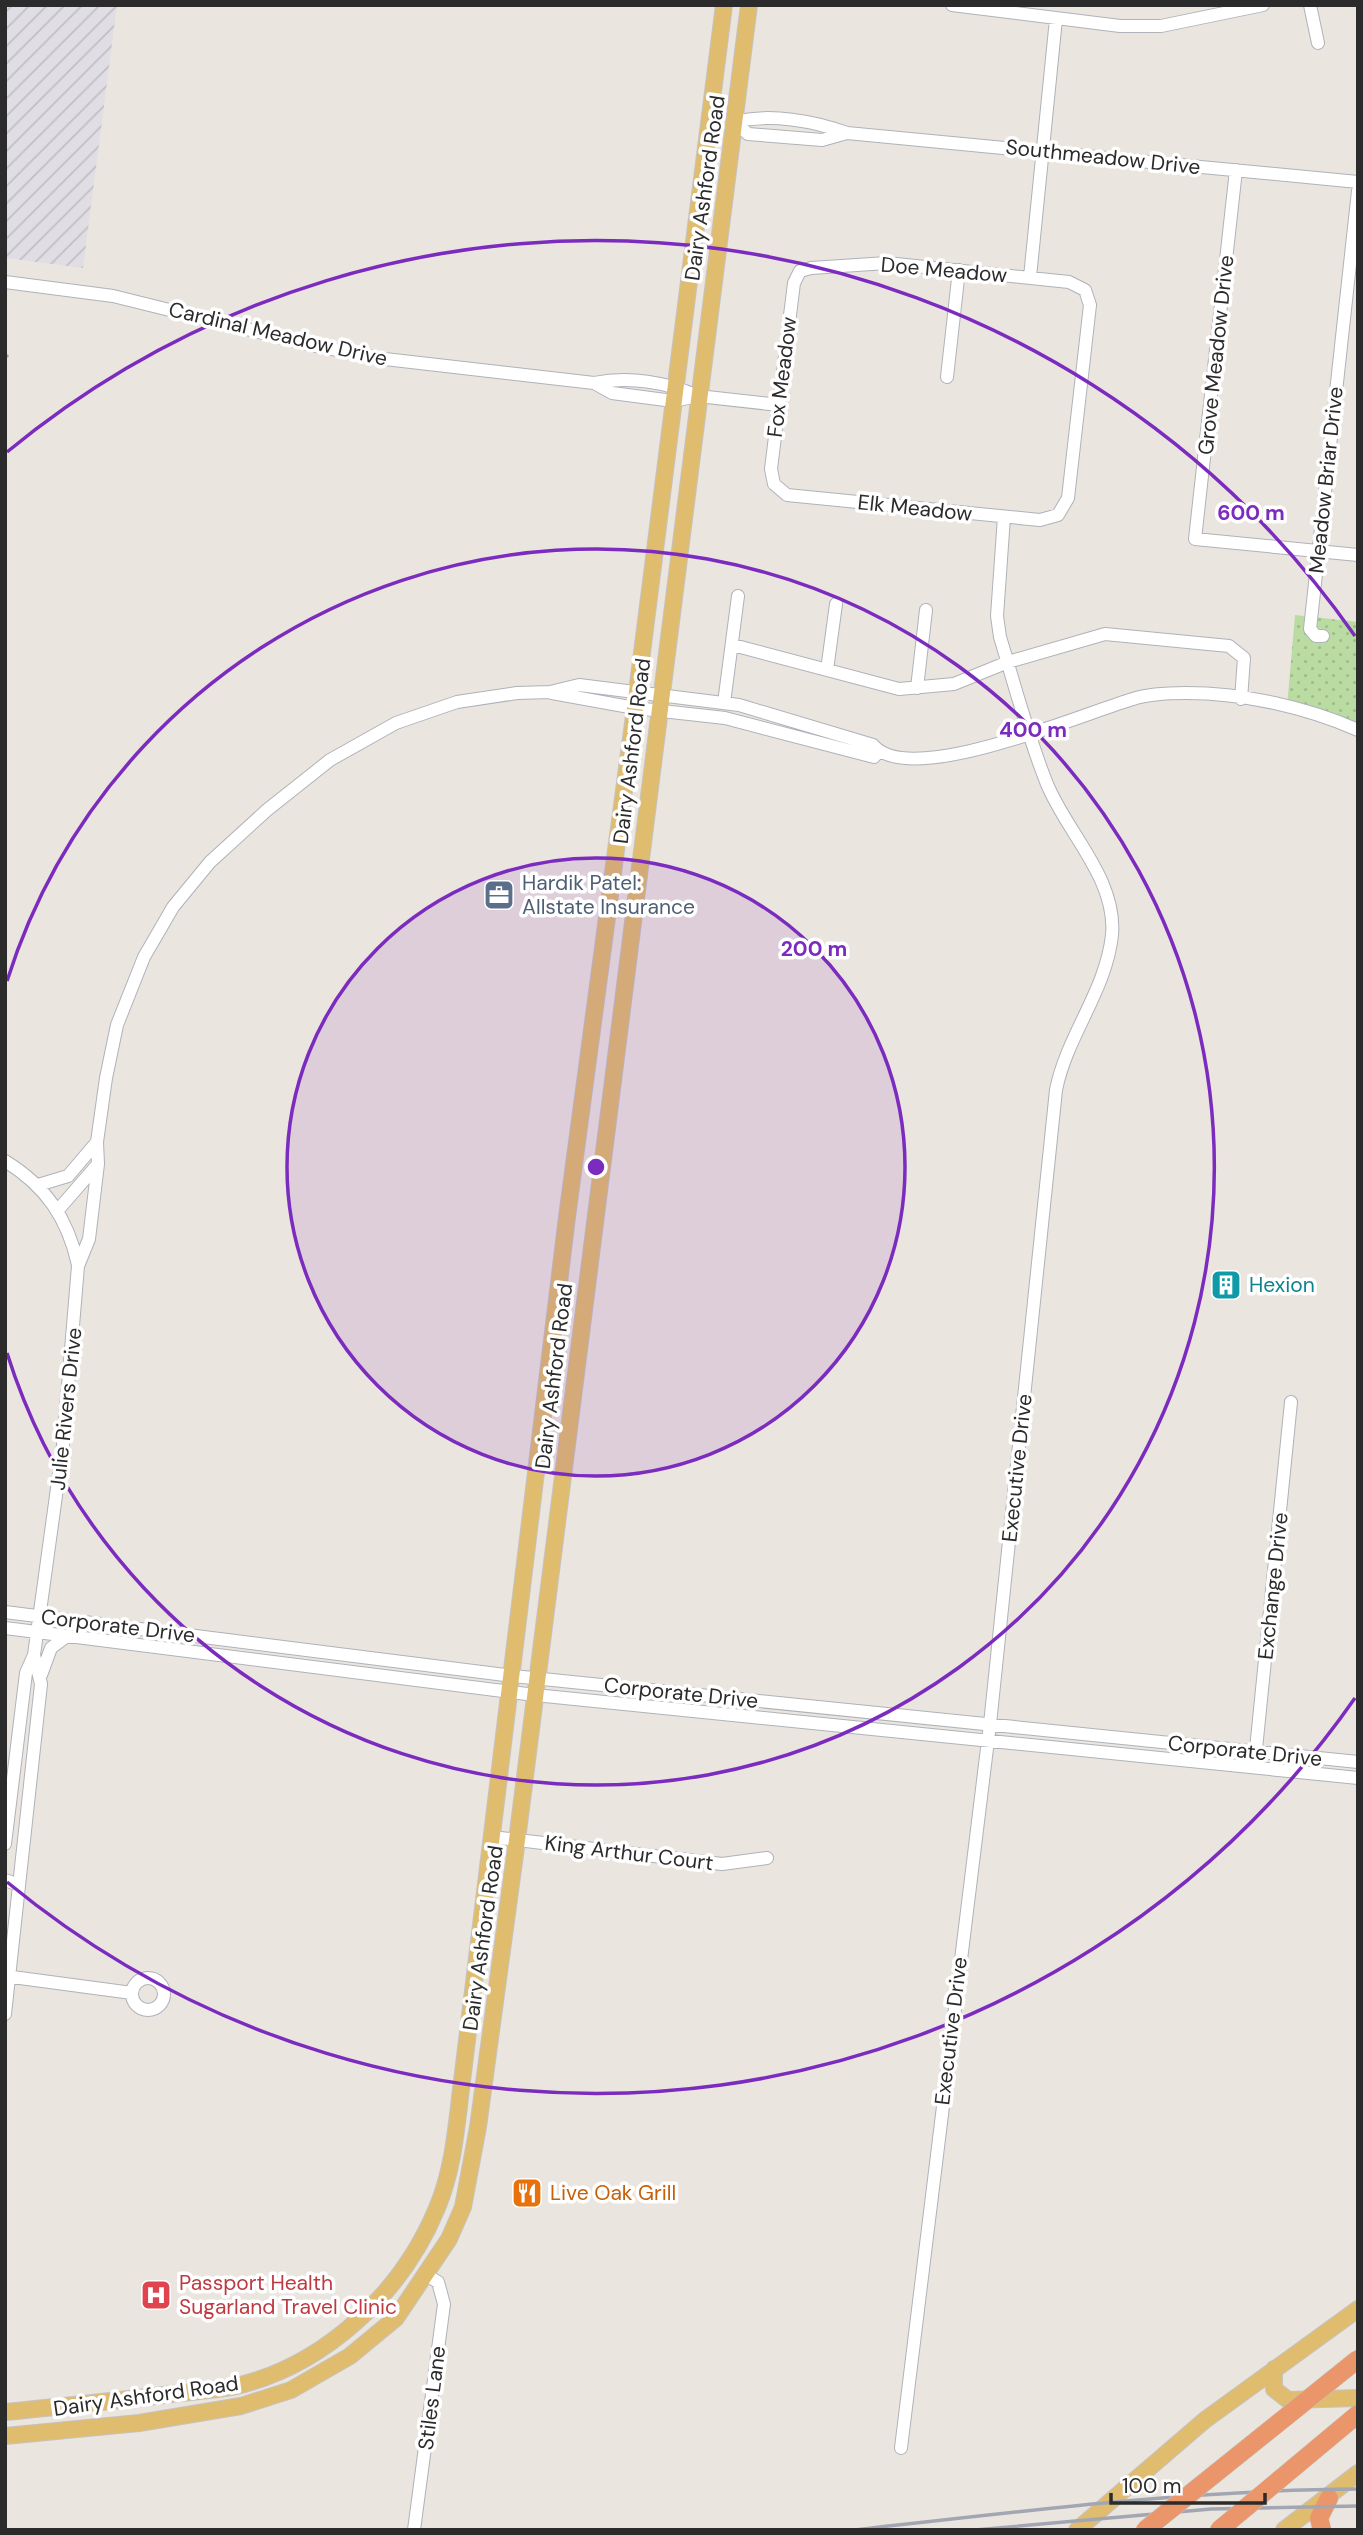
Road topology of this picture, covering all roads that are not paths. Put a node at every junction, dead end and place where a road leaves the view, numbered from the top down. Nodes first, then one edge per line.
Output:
1 (723, 5) edge
2 (749, 5) edge
3 (952, 5) edge
4 (1310, 5) edge
5 (1254, 6) edge
6 (1056, 19) junction
7 (1318, 43) dead end
8 (735, 122) junction
9 (1043, 151) junction
10 (1237, 170) junction
11 (1358, 182) edge
12 (1358, 191) edge
13 (958, 270) junction
14 (800, 271) joint
15 (1030, 277) junction
16 (5, 282) edge
17 (947, 377) dead end
18 (674, 393) junction
19 (698, 396) junction
20 (779, 405) junction
21 (774, 484) joint
22 (1058, 515) joint
23 (1004, 517) junction
24 (654, 549) junction
25 (678, 551) junction
26 (1319, 551) junction
27 (1358, 555) edge
28 (738, 596) dead end
29 (836, 604) dead end
30 (926, 610) dead end
31 (1323, 636) dead end
32 (733, 645) junction
33 (1008, 662) junction
34 (827, 670) junction
35 (917, 688) junction
36 (1241, 699) junction
37 (636, 700) junction
38 (659, 703) junction
39 (724, 703) junction
40 (793, 720) junction
41 (1358, 730) edge
42 (1030, 734) junction
43 (789, 735) junction
44 (878, 752) junction
45 (609, 901) junction
46 (634, 905) junction
47 (582, 1105) junction
48 (608, 1107) junction
49 (97, 1142) junction
50 (5, 1161) edge
51 (98, 1164) junction
52 (38, 1185) junction
53 (58, 1210) junction
54 (567, 1217) junction
55 (594, 1220) junction
56 (78, 1266) junction
57 (1291, 1402) dead end
58 (5, 1612) edge
59 (38, 1616) junction
60 (5, 1628) edge
61 (36, 1632) junction
62 (67, 1636) junction
63 (281, 1646) junction
64 (34, 1655) junction
65 (279, 1663) junction
66 (41, 1675) junction
67 (512, 1684) junction
68 (536, 1686) junction
69 (643, 1689) junction
70 (641, 1706) junction
71 (990, 1724) junction
72 (988, 1741) junction
73 (1255, 1752) junction
74 (1358, 1762) edge
75 (1253, 1769) junction
76 (1358, 1778) edge
77 (492, 1837) junction
78 (517, 1840) junction
79 (5, 1844) edge
80 (766, 1858) dead end
81 (5, 1880) edge
82 (19, 1885) junction
83 (8, 1976) edge
84 (132, 1993) dead end
85 (5, 2014) edge
86 (463, 2073) junction
87 (485, 2076) junction
88 (456, 2124) junction
89 (478, 2127) junction
90 (426, 2275) junction
91 (1358, 2309) edge
92 (1358, 2359) edge
93 (1273, 2368) junction
94 (1358, 2398) edge
95 (5, 2412) edge
96 (1358, 2414) edge
97 (5, 2436) edge
98 (901, 2448) dead end
99 (1358, 2473) edge
100 (1329, 2498) junction
101 (414, 2530) edge
102 (1077, 2530) edge
103 (1145, 2530) edge
104 (1219, 2530) edge
105 (1284, 2530) edge
106 (1322, 2530) edge

1 - 18 main road, Dairy Ashford Road
2 - 8 main road, Dairy Ashford Road
3 - 6 street
4 - 7 street
5 - 6 street
6 - 9 street
8 - 9 street, Southmeadow Drive
8 - 19 main road, Dairy Ashford Road
9 - 10 street, Southmeadow Drive
9 - 15 street
10 - 11 street, Southmeadow Drive
10 - 26 street, Grove Meadow Drive
12 - 26 street, Meadow Briar Drive
13 - 14 street, Doe Meadow
13 - 15 street, Doe Meadow
13 - 17 street
14 - 20 street, Fox Meadow
15 - 22 street, Doe Meadow
16 - 18 street, Cardinal Meadow Drive
18 - 19 street, Cardinal Meadow Drive
18 - 24 main road, Dairy Ashford Road
19 - 20 street, Cardinal Meadow Drive
19 - 25 main road, Dairy Ashford Road
20 - 21 street, Fox Meadow
21 - 23 street, Elk Meadow
22 - 23 street, Elk Meadow
23 - 33 street, Executive Drive
24 - 25 main road
24 - 37 main road, Dairy Ashford Road
25 - 38 main road, Dairy Ashford Road
26 - 27 street
26 - 31 street, Meadow Briar Drive
28 - 32 street
29 - 34 street
30 - 35 street
32 - 34 street
32 - 39 street
33 - 35 street
33 - 36 street
33 - 42 street, Executive Drive
34 - 35 street
36 - 41 street
36 - 42 street
37 - 38 street, Julie Rivers Drive
37 - 45 main road, Dairy Ashford Road
37 - 49 street, Julie Rivers Drive
38 - 39 street
38 - 43 street
38 - 46 main road, Dairy Ashford Road
39 - 40 street
40 - 43 street
40 - 44 street
42 - 44 street
42 - 71 street, Executive Drive
43 - 44 street
45 - 46 main road
45 - 47 main road, Dairy Ashford Road
46 - 48 main road, Dairy Ashford Road
47 - 48 main road
47 - 54 main road, Dairy Ashford Road
48 - 55 main road, Dairy Ashford Road
49 - 51 street, Julie Rivers Drive
49 - 52 street
50 - 52 street
51 - 53 street
51 - 56 street, Julie Rivers Drive
52 - 53 street
53 - 56 street
54 - 55 main road
54 - 67 main road, Dairy Ashford Road
55 - 68 main road, Dairy Ashford Road
56 - 59 street, Julie Rivers Drive
57 - 73 street, Exchange Drive
58 - 59 street, Corporate Drive
59 - 61 street, Julie Rivers Drive
59 - 63 street, Corporate Drive
60 - 61 street, Corporate Drive
61 - 62 street, Corporate Drive
61 - 64 street, Julie Rivers Drive
62 - 65 street, Corporate Drive
62 - 66 street
63 - 65 street
63 - 67 street, Corporate Drive
64 - 66 street, Julie Rivers Drive
64 - 79 street, Julie Rivers Drive
65 - 67 street, Corporate Drive
66 - 82 street, Julie Rivers Drive
67 - 68 street, Corporate Drive
67 - 77 main road, Dairy Ashford Road
68 - 69 street, Corporate Drive
68 - 70 street, Corporate Drive
68 - 78 main road, Dairy Ashford Road
69 - 70 street
69 - 71 street, Corporate Drive
70 - 72 street, Corporate Drive
71 - 72 street, Executive Drive
71 - 73 street, Corporate Drive
72 - 75 street, Corporate Drive
72 - 98 street, Executive Drive
73 - 74 street, Corporate Drive
73 - 75 street, Exchange Drive
75 - 76 street, Corporate Drive
77 - 78 street, King Arthur Court
77 - 86 main road, Dairy Ashford Road
78 - 80 street, King Arthur Court
78 - 87 main road, Dairy Ashford Road
81 - 82 street
82 - 83 street, Julie Rivers Drive
83 - 84 street
83 - 85 street, Julie Rivers Drive
86 - 87 main road
86 - 88 main road, Dairy Ashford Road
87 - 89 main road, Dairy Ashford Road
88 - 89 main road
88 - 95 main road, Dairy Ashford Road
89 - 90 main road, Dairy Ashford Road
90 - 97 main road, Dairy Ashford Road
90 - 101 street, Stiles Lane
91 - 93 main road
92 - 103 highway, bridge
93 - 94 main road
93 - 102 main road
96 - 104 highway, bridge
99 - 100 main road
100 - 105 main road
100 - 106 highway

